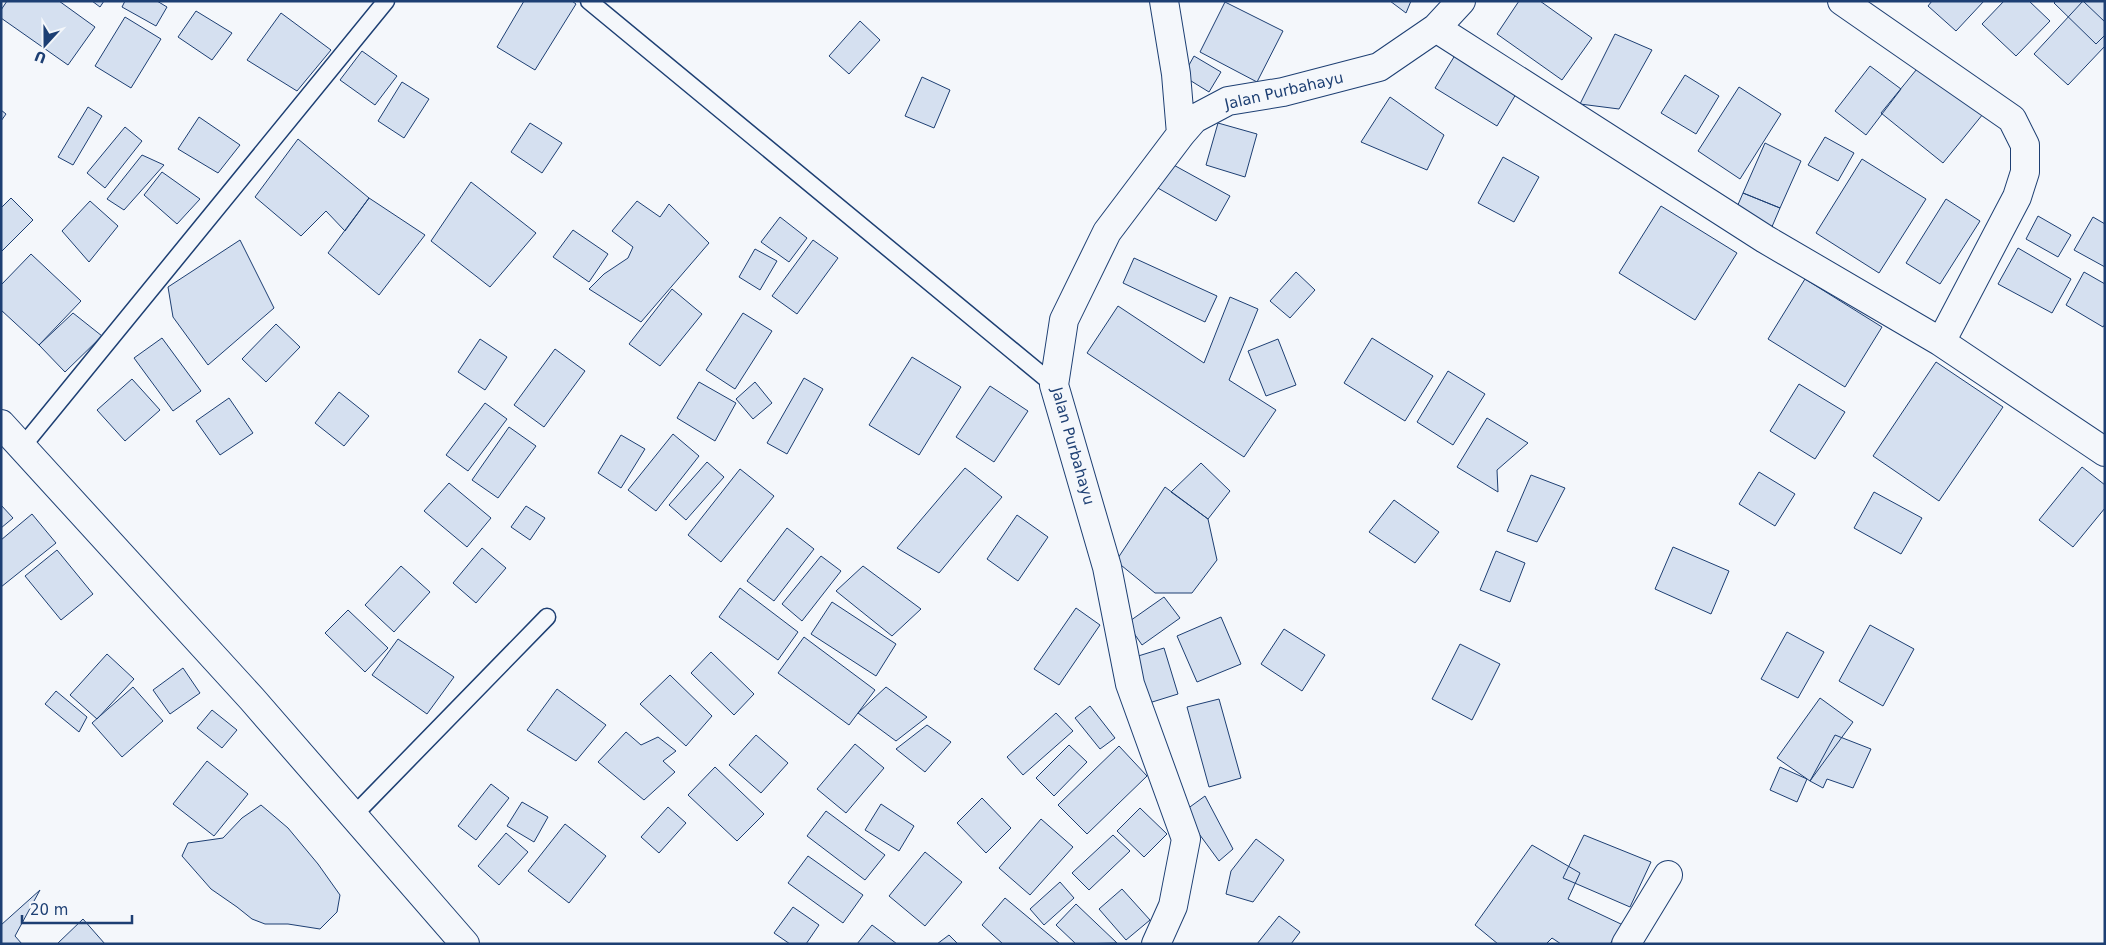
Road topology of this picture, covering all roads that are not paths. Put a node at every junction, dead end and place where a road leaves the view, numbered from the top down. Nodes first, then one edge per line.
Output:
1 (386, 1) edge
2 (589, 1) edge
3 (1164, 1) edge
4 (1461, 1) edge
5 (1842, 1) edge
6 (1436, 28) junction
7 (1181, 134) junction
8 (1940, 342) junction
9 (1054, 385) junction
10 (1, 424) edge
11 (22, 447) junction
12 (2105, 452) edge
13 (547, 617) dead end
14 (354, 816) junction
15 (1668, 875) dead end
16 (465, 944) edge
17 (1156, 944) edge
18 (1626, 944) edge

1 - 11 lane
2 - 9 lane
3 - 7 street
4 - 6 street, Jalan Purbahayu
5 - 8 street
6 - 7 street, Jalan Purbahayu
6 - 8 street
7 - 9 street, Jalan Purbahayu
8 - 12 street
9 - 17 street, Jalan Purbahayu
10 - 11 street
11 - 14 street
13 - 14 lane
14 - 16 street
15 - 18 street

